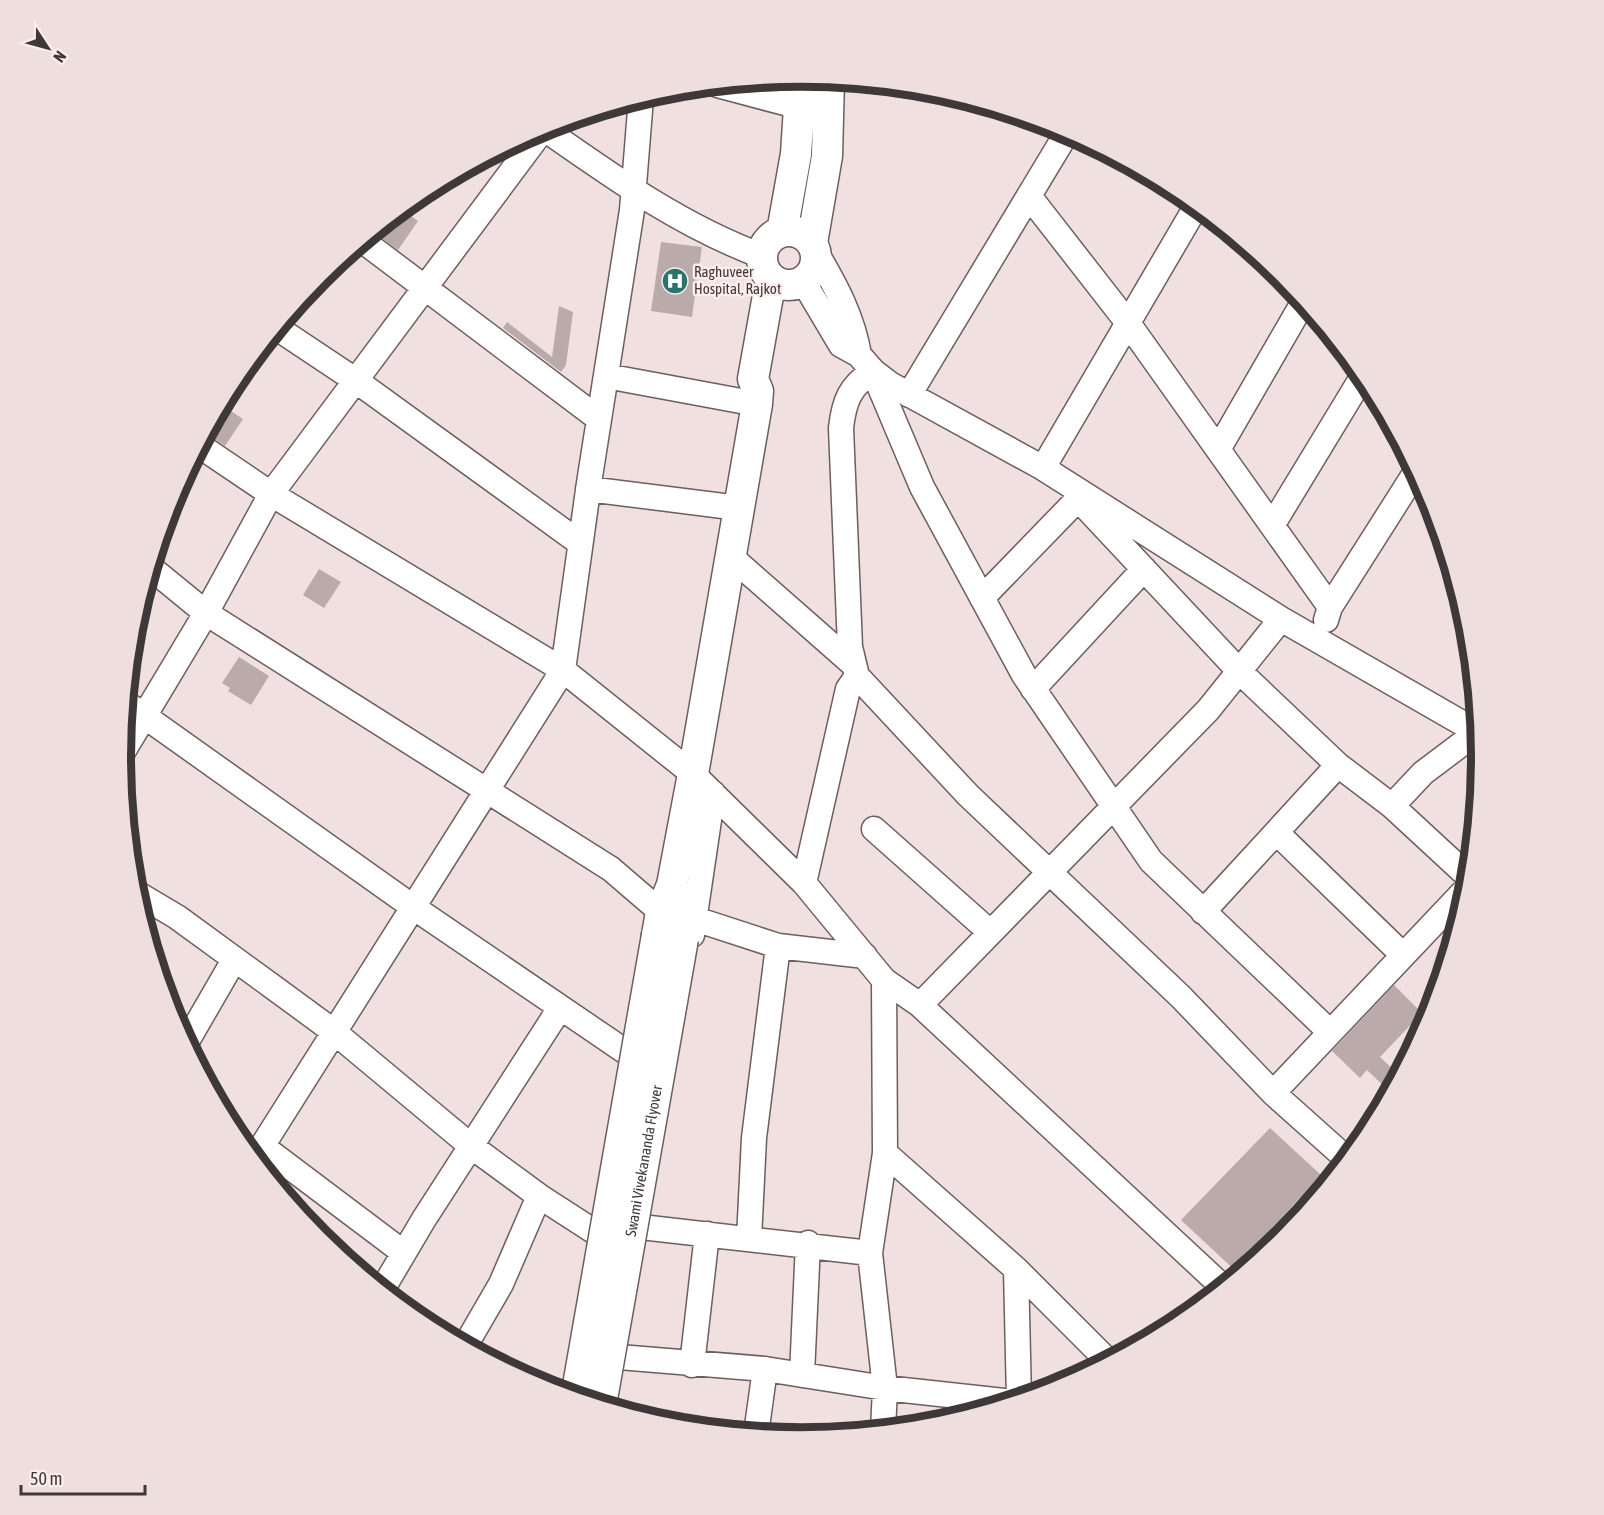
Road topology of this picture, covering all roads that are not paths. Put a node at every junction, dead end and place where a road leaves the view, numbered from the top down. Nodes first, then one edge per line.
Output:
1 (801, 87) edge
2 (830, 88) edge
3 (737, 90) edge
4 (640, 107) edge
5 (800, 107) junction
6 (553, 135) edge
7 (1063, 140) edge
8 (531, 144) edge
9 (632, 191) junction
10 (1029, 196) junction
11 (1192, 213) edge
12 (782, 232) junction
13 (369, 246) edge
14 (814, 249) junction
15 (780, 275) junction
16 (424, 286) junction
17 (1300, 308) edge
18 (1128, 323) junction
19 (284, 332) edge
20 (866, 363) junction
21 (606, 376) junction
22 (355, 380) junction
23 (1359, 383) edge
24 (909, 395) junction
25 (757, 397) junction
26 (599, 419) junction
27 (1219, 448) junction
28 (206, 450) edge
29 (1049, 472) junction
30 (1411, 479) edge
31 (588, 489) junction
32 (271, 494) junction
33 (1078, 499) junction
34 (739, 508) junction
35 (1273, 524) junction
36 (580, 543) junction
37 (730, 556) junction
38 (1144, 569) junction
39 (157, 573) edge
40 (982, 598) junction
41 (1330, 607) junction
42 (206, 614) junction
43 (1281, 619) junction
44 (1321, 640) junction
45 (563, 670) junction
46 (855, 671) junction
47 (1241, 673) junction
48 (1033, 688) junction
49 (136, 709) edge
50 (1471, 727) edge
51 (1472, 738) edge
52 (1338, 765) junction
53 (703, 783) junction
54 (487, 790) junction
55 (1115, 804) junction
56 (1392, 806) junction
57 (874, 829) dead end
58 (1277, 833) junction
59 (1463, 871) edge
60 (1049, 872) junction
61 (804, 883) junction
62 (1458, 898) edge
63 (147, 902) edge
64 (413, 906) junction
65 (1203, 912) junction
66 (676, 925) junction
67 (990, 932) junction
68 (778, 946) junction
69 (1402, 955) junction
70 (865, 957) junction
71 (234, 960) junction
72 (885, 980) junction
73 (920, 1005) junction
74 (560, 1008) junction
75 (333, 1031) junction
76 (1330, 1032) junction
77 (192, 1033) edge
78 (667, 1080) junction
79 (1274, 1092) junction
80 (471, 1146) junction
81 (259, 1151) edge
82 (885, 1153) junction
83 (1342, 1155) edge
84 (263, 1157) edge
85 (539, 1196) junction
86 (641, 1227) junction
87 (707, 1234) junction
88 (748, 1239) junction
89 (808, 1245) junction
90 (404, 1253) junction
91 (870, 1253) junction
92 (636, 1259) junction
93 (1016, 1269) junction
94 (386, 1283) edge
95 (1218, 1283) edge
96 (469, 1339) edge
97 (619, 1357) junction
98 (1103, 1357) edge
99 (692, 1365) junction
100 (765, 1369) junction
101 (802, 1375) junction
102 (885, 1388) junction
103 (578, 1389) edge
104 (1019, 1392) edge
105 (602, 1397) edge
106 (613, 1400) edge
107 (993, 1400) edge
108 (883, 1423) edge
109 (757, 1427) edge

1 - 5 main road
2 - 14 main road
3 - 5 street
4 - 9 street
5 - 12 main road
6 - 9 street
7 - 10 street
8 - 16 street
9 - 15 street
9 - 21 street
10 - 18 street
10 - 24 street
11 - 18 street
12 - 14 main road
12 - 15 main road
13 - 16 street
14 - 15 main road
14 - 20 street
15 - 20 street
15 - 25 main road
16 - 22 street
16 - 26 street
17 - 27 street
18 - 27 street
18 - 29 street
19 - 22 street
20 - 24 street
20 - 40 street
20 - 46 street
21 - 25 street
21 - 26 street
22 - 32 street
22 - 36 street
23 - 35 street
24 - 29 street
25 - 34 main road
26 - 31 street
27 - 35 street
28 - 32 street
29 - 33 street
29 - 43 street
30 - 41 street
31 - 34 street
31 - 36 street
32 - 42 street
32 - 45 street
33 - 38 street
33 - 40 street
34 - 37 main road
35 - 41 street
36 - 45 street
37 - 46 street
37 - 53 main road
38 - 47 street
38 - 48 street
39 - 42 street
40 - 48 street
41 - 44 street
42 - 49 street
42 - 54 street
43 - 44 street
43 - 47 street
44 - 50 street
45 - 53 street
45 - 54 street
46 - 60 street
46 - 61 street
47 - 52 street
47 - 55 street
48 - 55 street
49 - 64 street
51 - 56 street
52 - 56 street
52 - 58 street
53 - 61 street
53 - 66 street
53 - 66 main road
54 - 64 street
54 - 66 street
55 - 60 street
55 - 65 street
56 - 59 street
57 - 67 street
58 - 65 street
58 - 69 street
60 - 67 street
60 - 79 street
61 - 70 street
62 - 69 street
63 - 71 street
64 - 74 street
64 - 75 street
65 - 76 street
66 - 68 street
66 - 78 street
66 - 103 main road, Swami Vivekananda Flyover, bridge
66 - 105 main road, Swami Vivekananda Flyover, bridge
67 - 73 street
68 - 70 street
68 - 88 street
69 - 76 street
70 - 72 street
71 - 75 street
71 - 77 street
72 - 73 street
72 - 82 street
73 - 95 street
74 - 78 street
74 - 80 street
75 - 80 street
75 - 81 street
76 - 79 street
78 - 86 street
79 - 83 street
80 - 85 street
80 - 90 street
82 - 91 street
82 - 93 street
84 - 90 street
85 - 92 street
85 - 96 street
86 - 87 street
86 - 92 street
87 - 88 street
87 - 99 street
88 - 89 street
89 - 91 street
89 - 101 street
90 - 94 street
91 - 102 street
92 - 97 street
93 - 98 street
93 - 104 street
97 - 99 street
97 - 106 street
99 - 100 street
100 - 101 street
100 - 109 street
101 - 102 street
102 - 107 street
102 - 108 street

